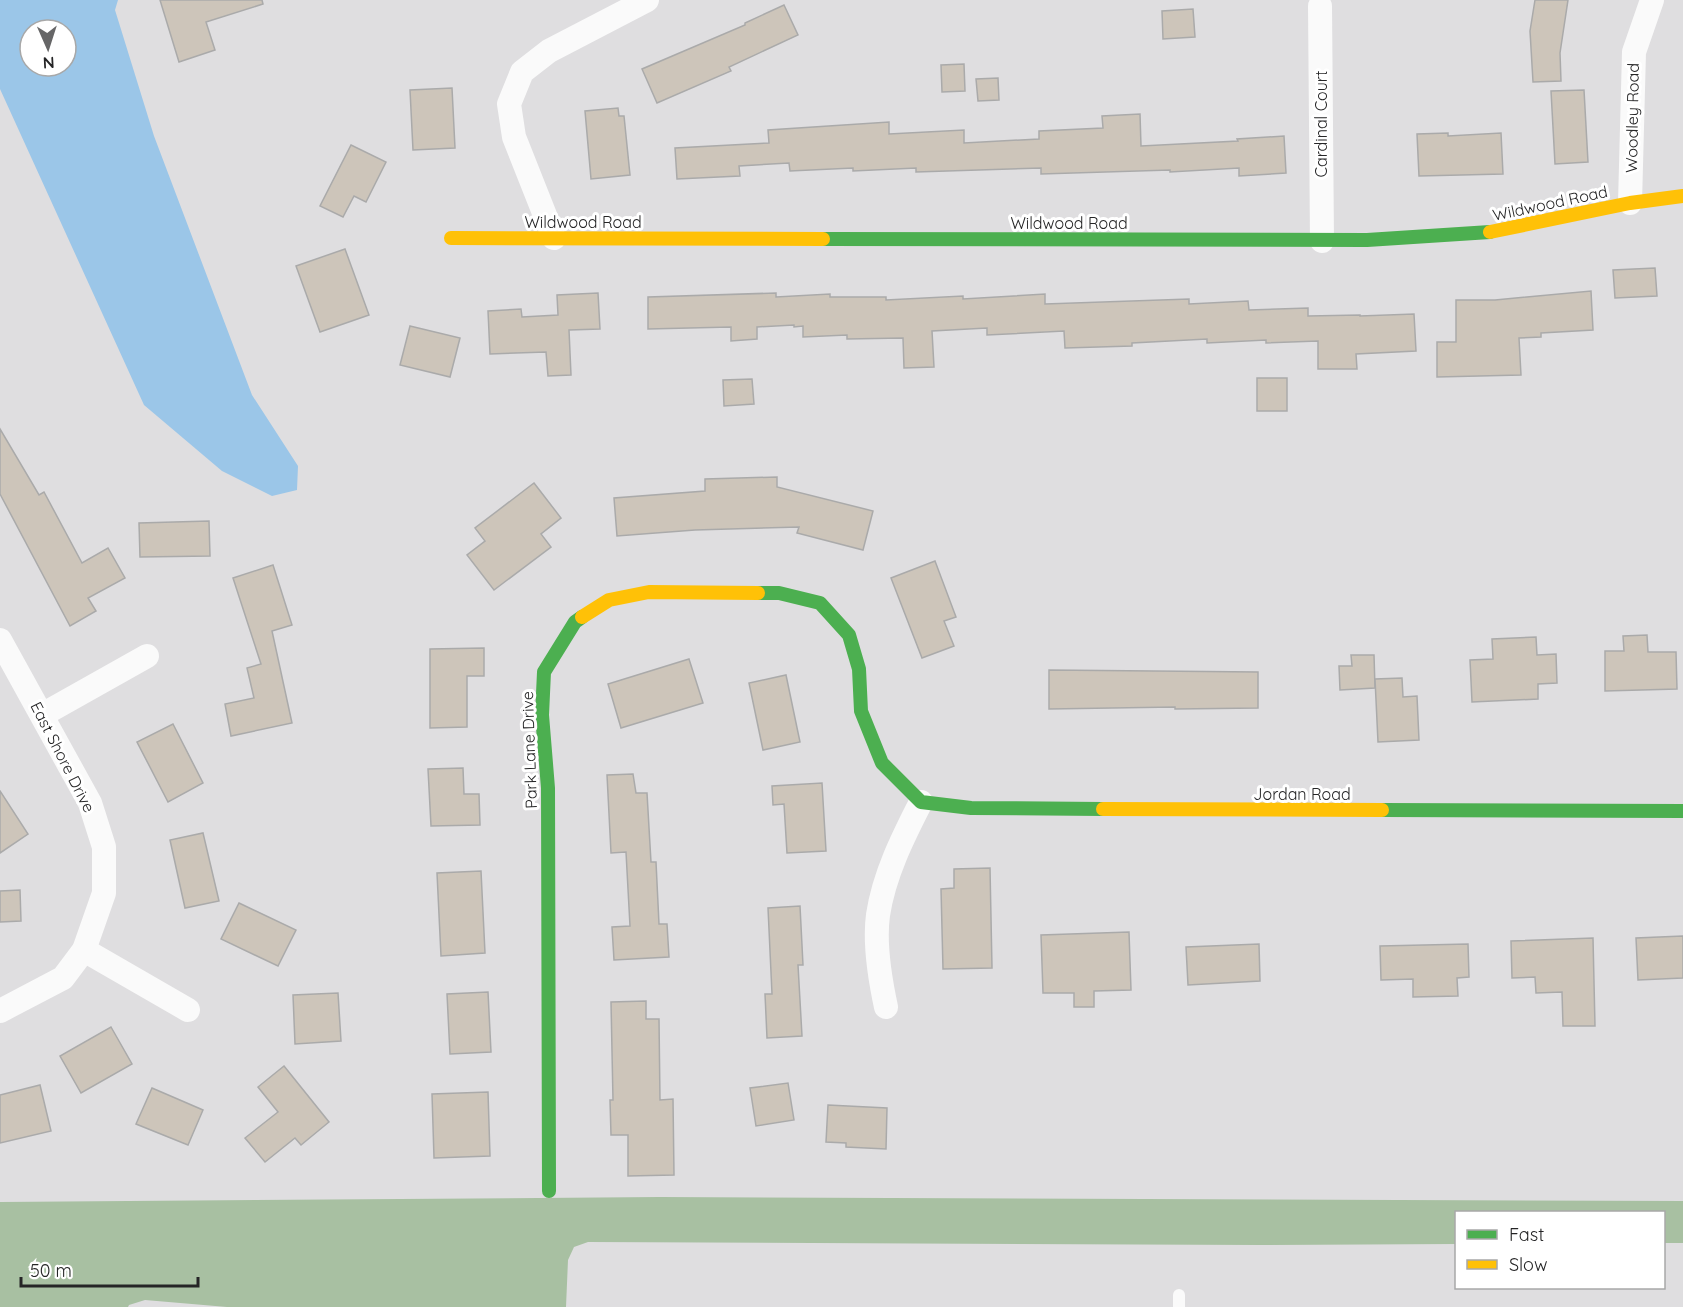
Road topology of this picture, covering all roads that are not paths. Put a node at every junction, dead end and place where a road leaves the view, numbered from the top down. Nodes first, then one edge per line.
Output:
1 (647, 0) edge
2 (1652, 0) edge
3 (1320, 6) dead end
4 (1683, 196) edge
5 (1630, 203) junction
6 (450, 238) dead end
7 (554, 238) junction
8 (1322, 241) junction
9 (0, 640) edge
10 (147, 656) dead end
11 (42, 715) junction
12 (921, 802) junction
13 (1683, 811) edge
14 (84, 950) junction
15 (886, 1007) dead end
16 (188, 1010) dead end
17 (0, 1011) edge
18 (549, 1191) dead end

1 - 7 street
2 - 5 street, Woodley Road
3 - 8 street, Cardinal Court
4 - 5 street, Wildwood Road
5 - 8 street, Wildwood Road
6 - 7 street, Wildwood Road
7 - 8 street, Wildwood Road
9 - 11 street, East Shore Drive
10 - 11 street
11 - 14 street, East Shore Drive
12 - 13 street, Jordan Road
12 - 15 street
12 - 18 street, Park Lane Drive
14 - 16 street
14 - 17 street, East Shore Drive

